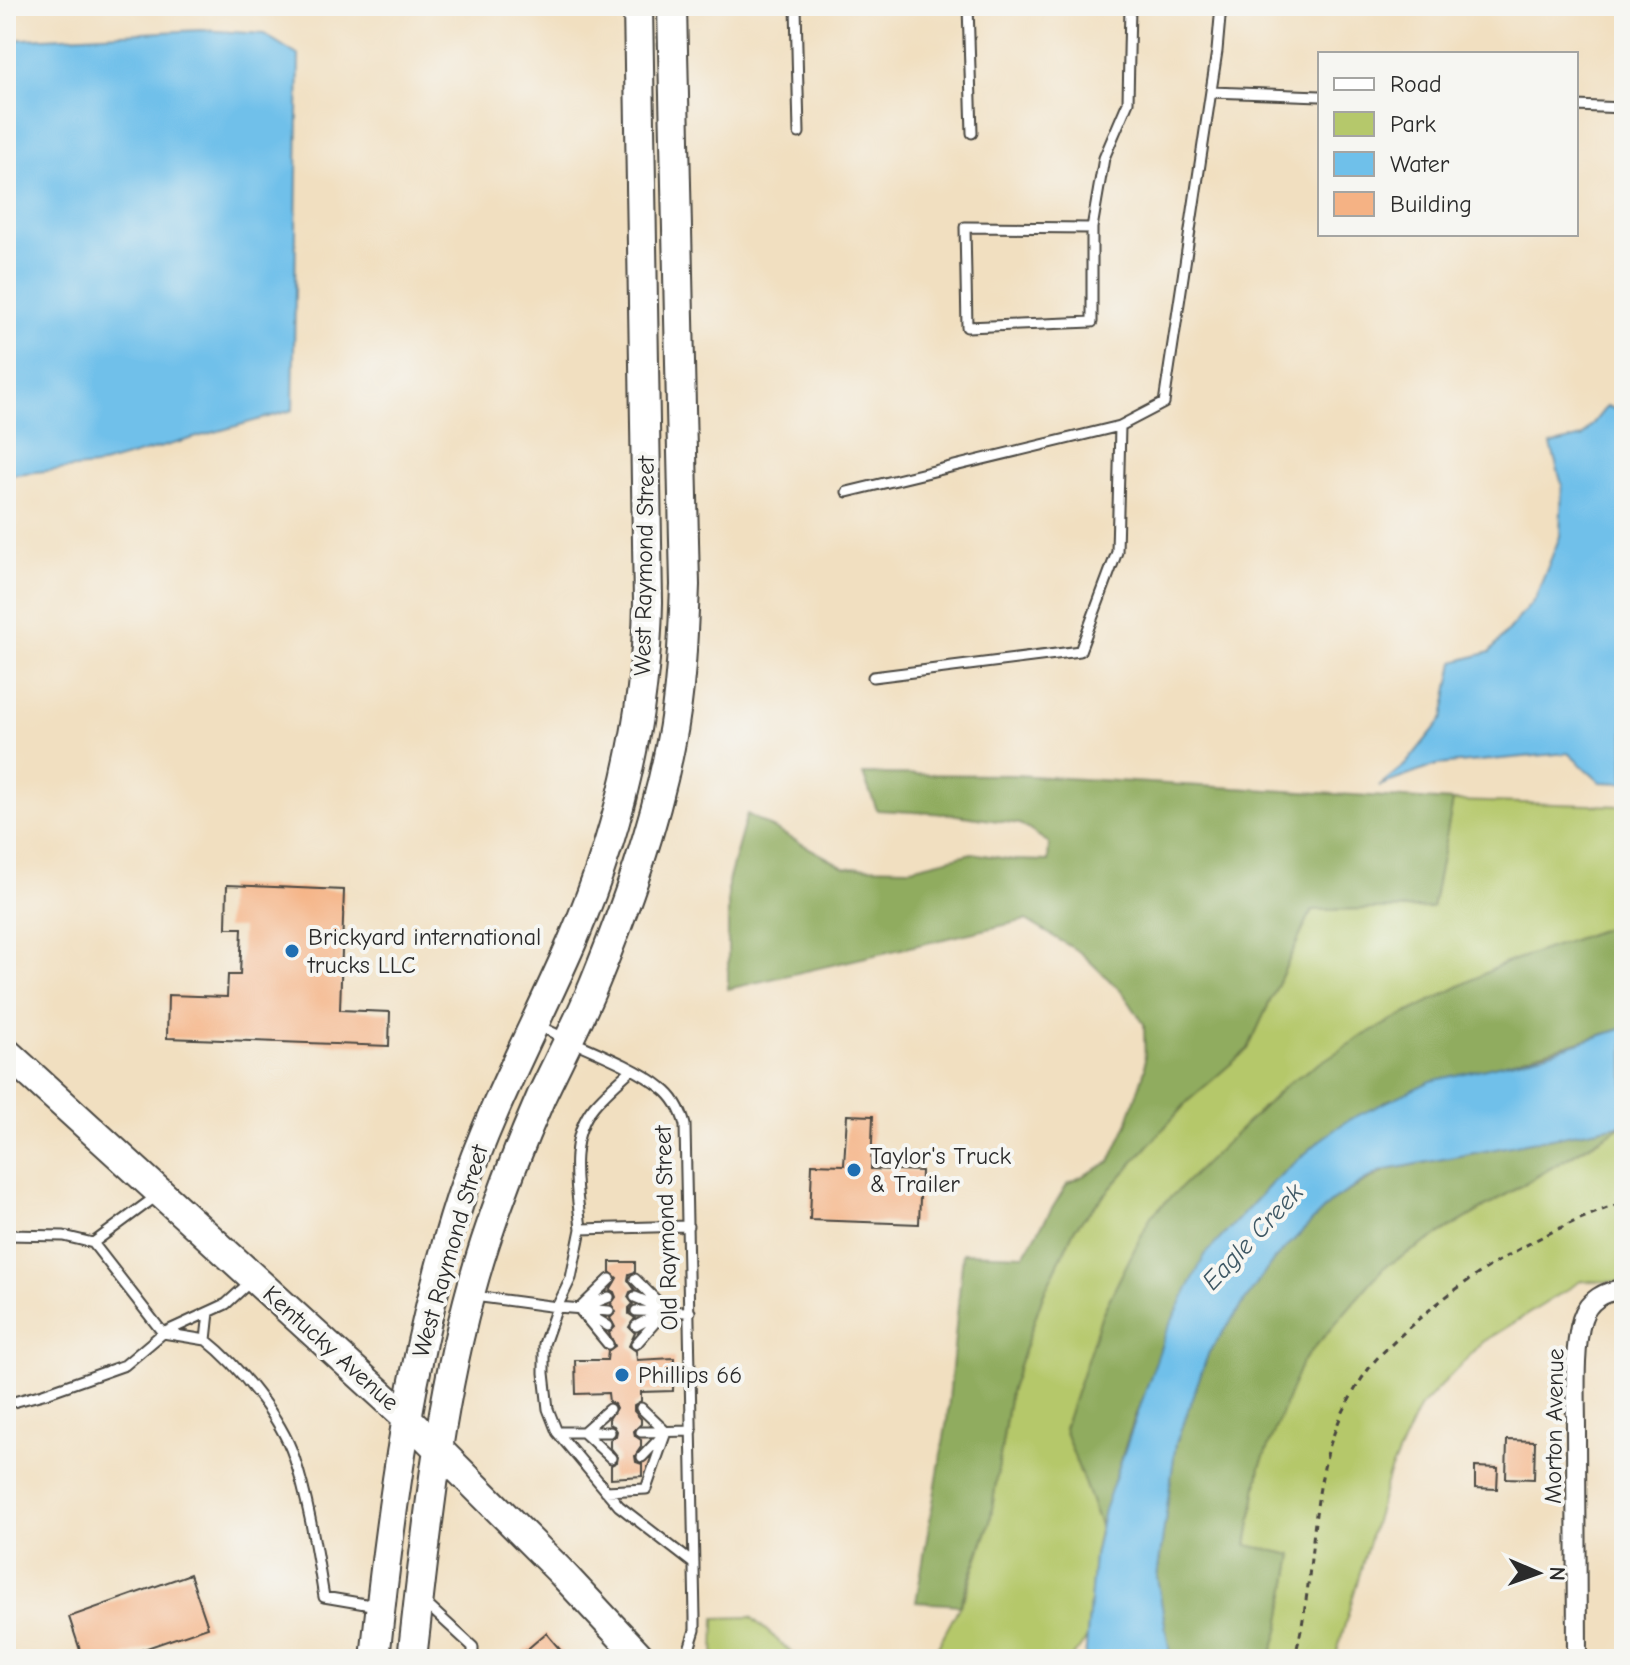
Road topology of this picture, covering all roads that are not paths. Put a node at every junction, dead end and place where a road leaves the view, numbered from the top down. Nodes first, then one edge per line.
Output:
1 (638, 6) edge
2 (672, 6) edge
3 (796, 6) edge
4 (968, 6) edge
5 (1130, 6) edge
6 (1221, 6) edge
7 (1211, 92) junction
8 (1318, 96) edge
9 (1578, 106) edge
10 (1624, 108) edge
11 (799, 133) dead end
12 (972, 133) dead end
13 (1092, 228) junction
14 (1120, 426) junction
15 (847, 492) dead end
16 (873, 677) dead end
17 (534, 1024) junction
18 (568, 1041) junction
19 (6, 1052) edge
20 (631, 1070) junction
21 (160, 1193) junction
22 (688, 1226) junction
23 (581, 1229) junction
24 (6, 1235) edge
25 (93, 1243) junction
26 (254, 1278) junction
27 (610, 1279) dead end
28 (635, 1279) dead end
29 (1624, 1289) edge
30 (470, 1296) junction
31 (609, 1297) dead end
32 (635, 1297) dead end
33 (557, 1307) junction
34 (579, 1309) junction
35 (666, 1310) junction
36 (609, 1311) dead end
37 (636, 1311) dead end
38 (209, 1312) junction
39 (690, 1312) junction
40 (608, 1326) dead end
41 (636, 1326) dead end
42 (163, 1333) junction
43 (206, 1340) junction
44 (608, 1344) dead end
45 (636, 1344) dead end
46 (6, 1404) edge
47 (641, 1408) dead end
48 (609, 1409) dead end
49 (405, 1416) junction
50 (692, 1431) junction
51 (557, 1432) junction
52 (583, 1432) junction
53 (610, 1432) dead end
54 (641, 1432) dead end
55 (666, 1432) junction
56 (438, 1448) junction
57 (642, 1457) dead end
58 (611, 1458) dead end
59 (606, 1491) junction
60 (694, 1564) junction
61 (419, 1597) junction
62 (380, 1607) junction
63 (375, 1659) edge
64 (412, 1659) edge
65 (473, 1659) edge
66 (642, 1659) edge
67 (686, 1659) edge
68 (1577, 1659) edge

1 - 17 main road, West Raymond Street
2 - 18 main road, West Raymond Street
3 - 11 lane
4 - 12 lane
5 - 13 lane
6 - 7 lane
7 - 8 lane
7 - 14 lane
9 - 10 lane
13 - 13 lane
14 - 15 lane
14 - 16 lane
17 - 18 lane, Old Raymond Street
17 - 49 main road, West Raymond Street
18 - 20 lane, Old Raymond Street
18 - 30 main road, West Raymond Street
19 - 21 main road, Kentucky Avenue
20 - 22 lane, Old Raymond Street
20 - 23 lane
21 - 25 lane
21 - 26 main road, Kentucky Avenue
22 - 23 lane
22 - 39 lane, Old Raymond Street
23 - 33 lane
24 - 25 lane
25 - 42 lane
26 - 38 lane
26 - 49 main road, Kentucky Avenue
27 - 34 lane
28 - 35 lane
29 - 68 street, Morton Avenue
30 - 33 lane
30 - 56 main road, West Raymond Street
31 - 34 lane
32 - 35 lane
33 - 34 lane
33 - 51 lane
34 - 36 lane
34 - 40 lane
34 - 44 lane
35 - 37 lane
35 - 39 lane
35 - 41 lane
35 - 45 lane
38 - 42 lane
38 - 43 lane
39 - 50 lane, Old Raymond Street
42 - 43 lane
42 - 46 lane
43 - 62 lane
47 - 55 lane
48 - 52 lane
49 - 56 main road, Kentucky Avenue
49 - 62 main road, West Raymond Street
50 - 55 lane
50 - 60 lane, Old Raymond Street
51 - 52 lane
51 - 59 lane
52 - 53 lane
52 - 58 lane
54 - 55 lane
55 - 57 lane
55 - 59 lane
56 - 61 main road, West Raymond Street
56 - 66 main road, Kentucky Avenue
59 - 60 lane
60 - 67 lane, Old Raymond Street
61 - 64 main road, West Raymond Street
61 - 65 lane
62 - 63 main road, West Raymond Street

